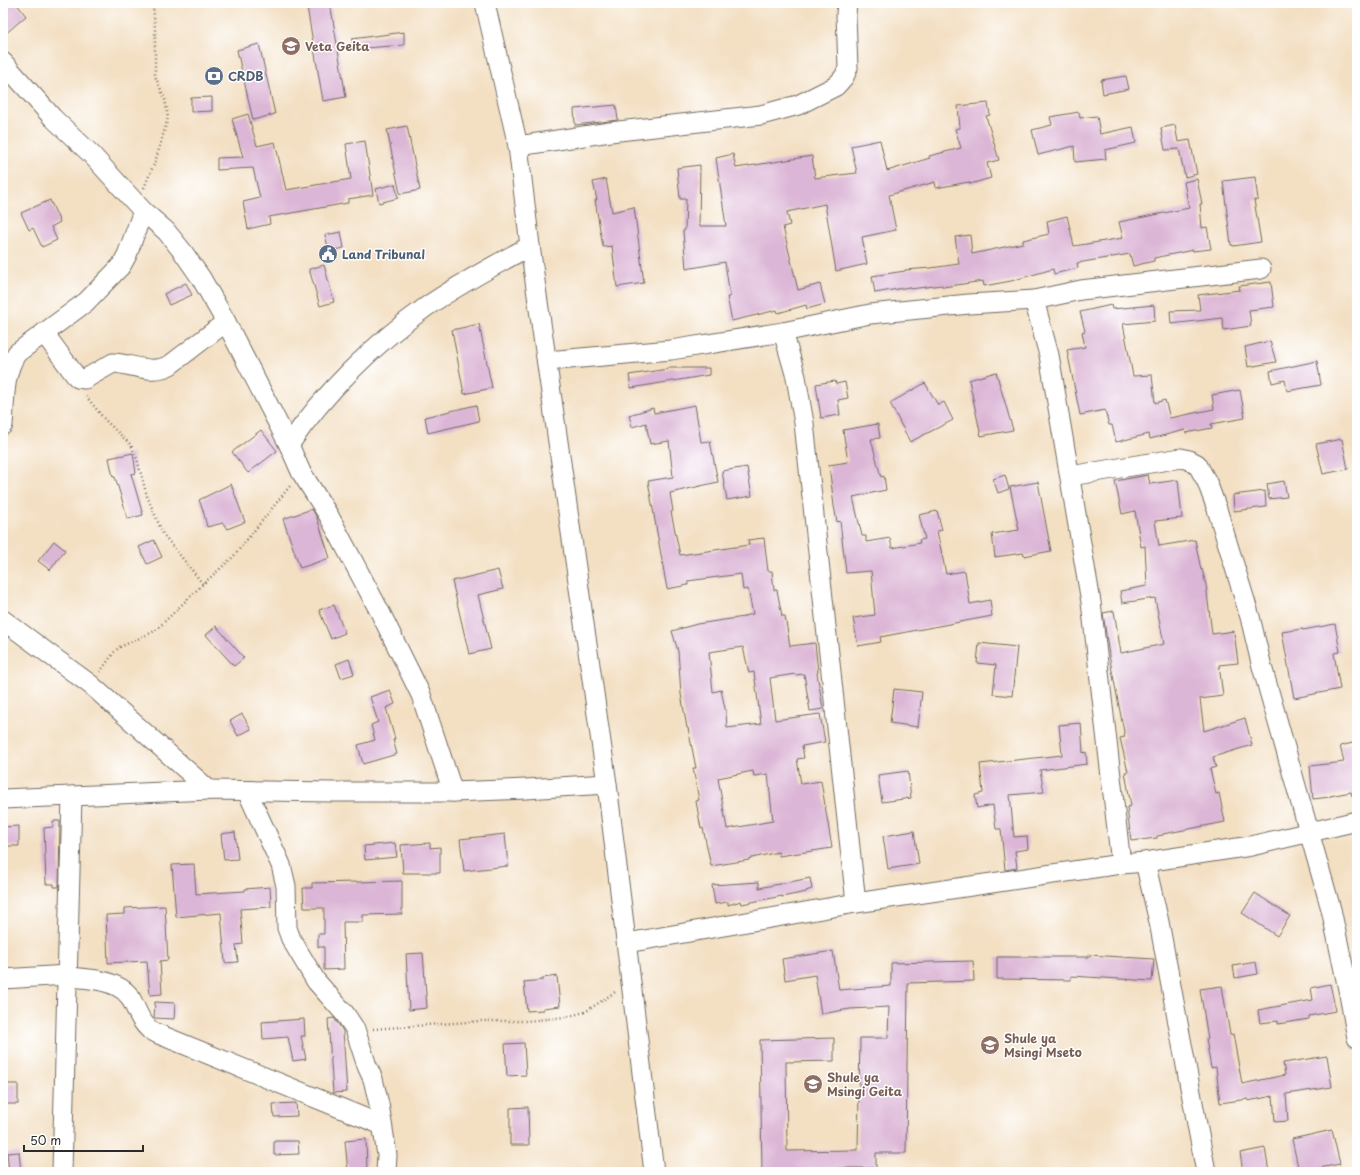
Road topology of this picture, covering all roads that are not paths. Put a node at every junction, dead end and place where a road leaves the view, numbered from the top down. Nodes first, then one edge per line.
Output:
1 (485, 3) edge
2 (847, 3) edge
3 (3, 62) edge
4 (518, 146) junction
5 (140, 207) junction
6 (530, 246) junction
7 (1261, 269) dead end
8 (1034, 300) junction
9 (226, 322) junction
10 (783, 332) junction
11 (44, 333) junction
12 (546, 361) junction
13 (3, 425) edge
14 (289, 445) junction
15 (1070, 476) junction
16 (3, 620) edge
17 (607, 784) junction
18 (209, 790) junction
19 (247, 791) junction
20 (453, 792) junction
21 (72, 796) junction
22 (3, 799) edge
23 (1357, 821) edge
24 (1310, 832) junction
25 (1145, 862) junction
26 (1121, 864) junction
27 (856, 903) junction
28 (627, 943) junction
29 (67, 976) junction
30 (3, 979) edge
31 (1357, 1038) edge
32 (382, 1125) junction
33 (62, 1172) edge
34 (386, 1172) edge
35 (654, 1172) edge
36 (1206, 1172) edge

1 - 4 street
2 - 4 street
3 - 5 street
4 - 6 street
5 - 9 street
5 - 11 street
6 - 12 street
6 - 14 street
7 - 8 street
8 - 10 street
8 - 15 street
9 - 11 street
9 - 14 street
10 - 12 street
10 - 27 street
11 - 13 street
12 - 17 street
14 - 20 street
15 - 24 street
15 - 26 street
16 - 18 street
17 - 20 street
17 - 28 street
18 - 19 street
18 - 21 street
19 - 20 street
19 - 32 street
21 - 22 street
21 - 29 street
23 - 24 street
24 - 25 street
24 - 31 street
25 - 26 street
25 - 36 street
26 - 27 street
27 - 28 street
28 - 35 street
29 - 30 street
29 - 32 street
29 - 33 street
32 - 34 street

